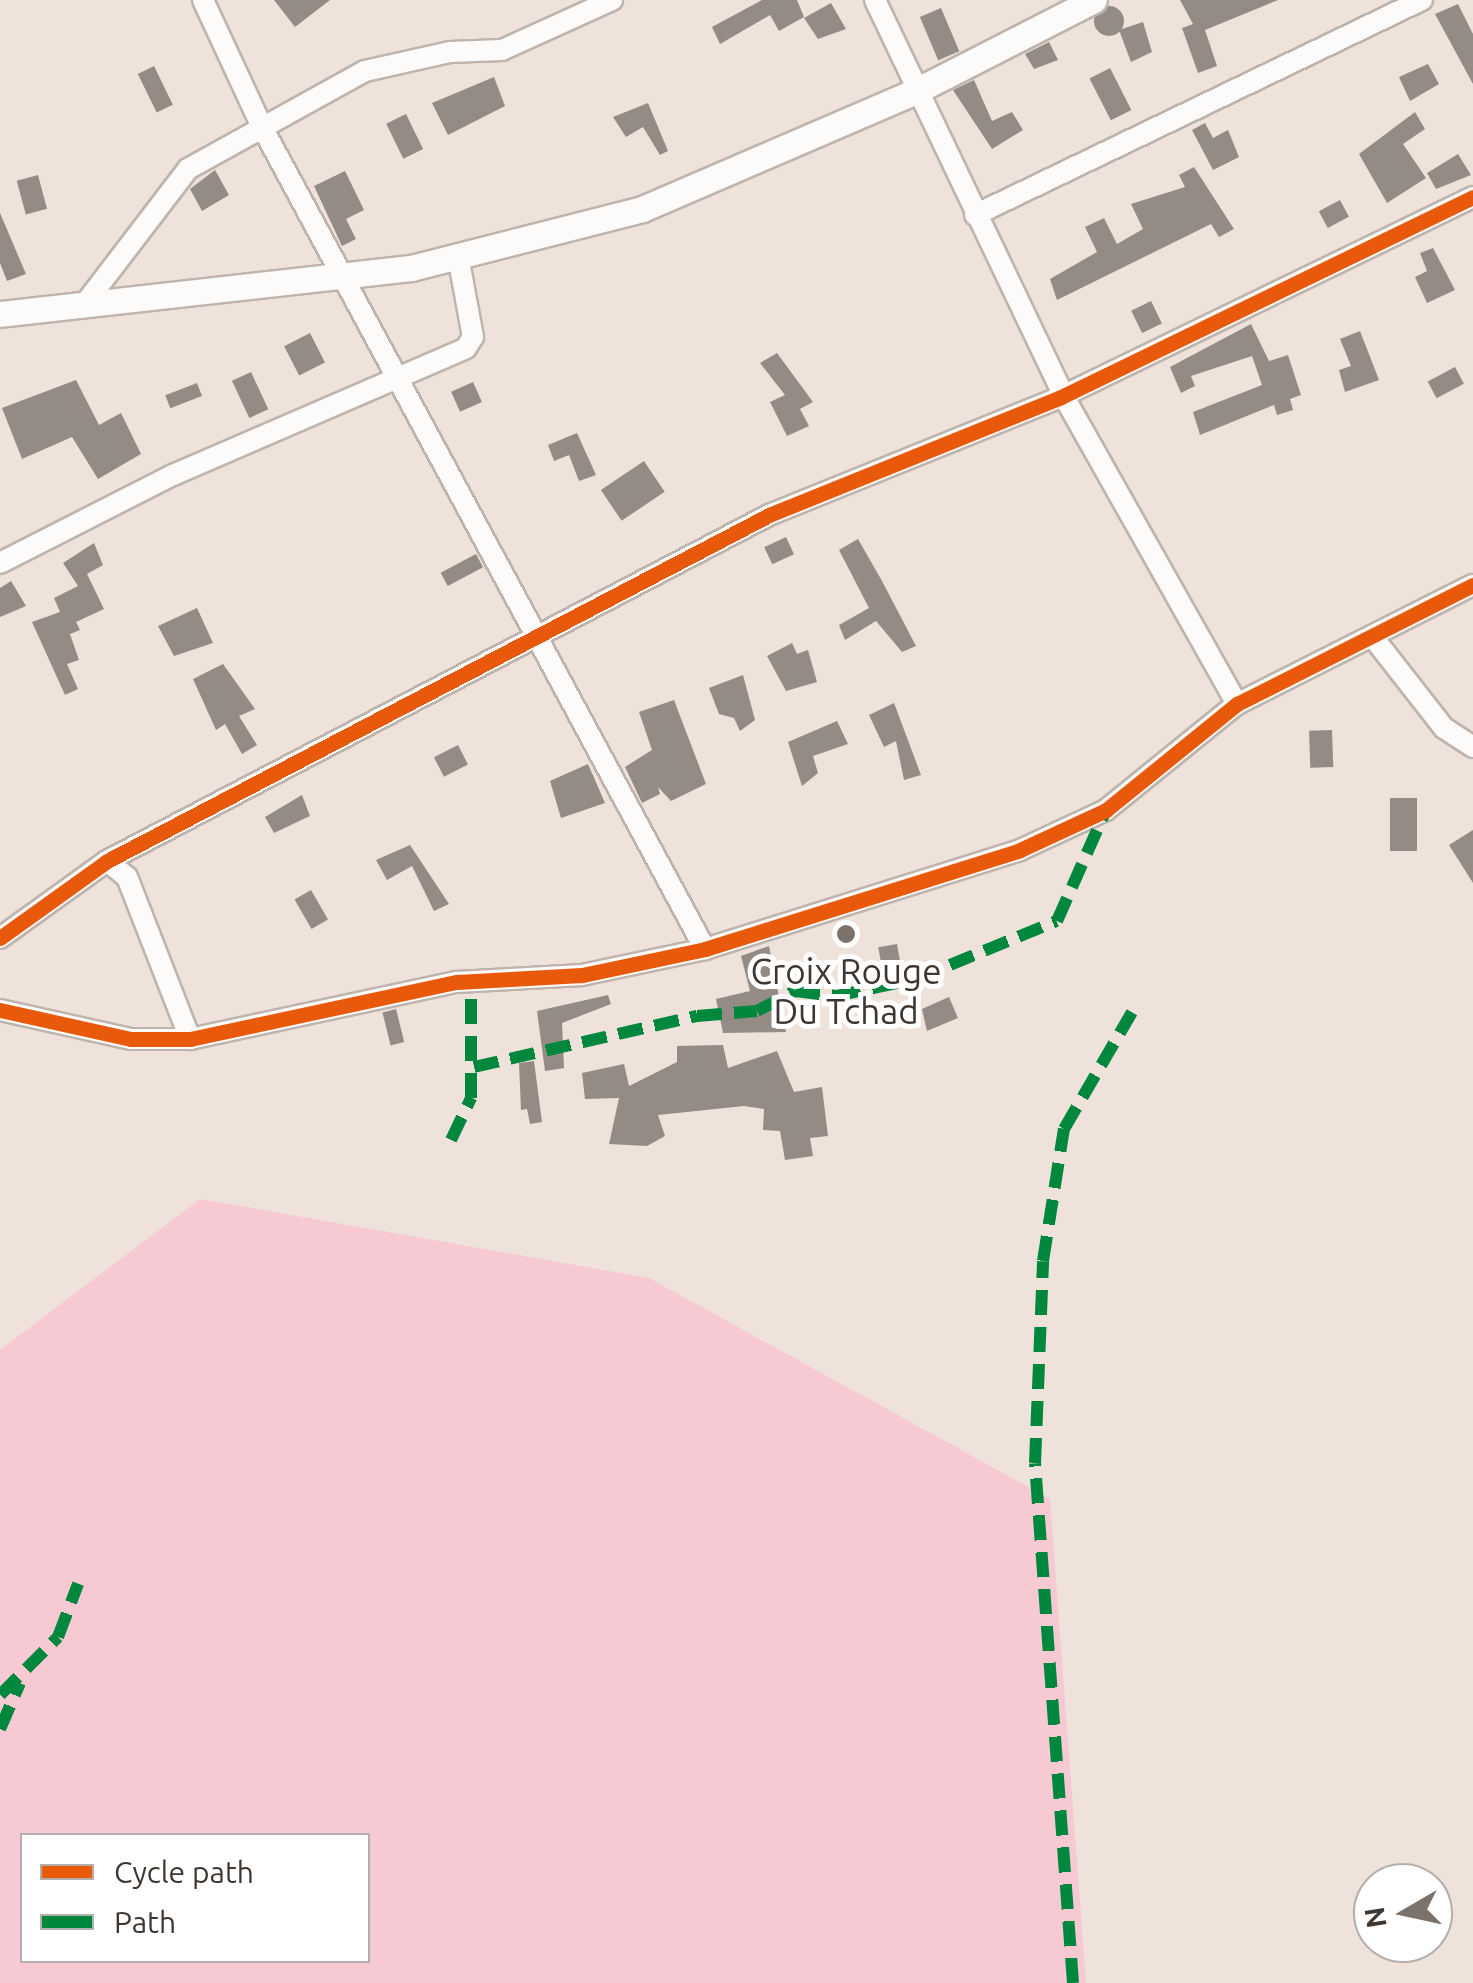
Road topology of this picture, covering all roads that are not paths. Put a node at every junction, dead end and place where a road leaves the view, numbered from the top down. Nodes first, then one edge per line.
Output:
1 (202, 0) edge
2 (612, 0) edge
3 (875, 0) edge
4 (1094, 0) edge
5 (1422, 0) edge
6 (914, 92) junction
7 (262, 126) junction
8 (1473, 197) edge
9 (975, 215) junction
10 (458, 256) junction
11 (345, 275) junction
12 (84, 304) junction
13 (0, 314) edge
14 (402, 377) junction
15 (1063, 395) junction
16 (0, 563) edge
17 (1473, 585) edge
18 (536, 635) junction
19 (1372, 636) junction
20 (1237, 704) junction
21 (1473, 747) edge
22 (107, 861) junction
23 (0, 938) edge
24 (704, 949) junction
25 (0, 1010) edge
26 (190, 1039) junction

1 - 7 street
2 - 7 street
3 - 6 street
4 - 6 main road
5 - 9 street
6 - 9 street
6 - 10 main road
7 - 11 street
7 - 12 street
8 - 15 street
9 - 15 street
10 - 11 main road
10 - 14 street
11 - 12 main road
11 - 14 street
12 - 13 main road
14 - 16 street
14 - 18 street
15 - 18 street
15 - 20 street
17 - 19 street
18 - 22 street
18 - 24 street
19 - 20 street
19 - 21 street
20 - 24 street
22 - 23 street
22 - 26 street
24 - 26 street
25 - 26 street

